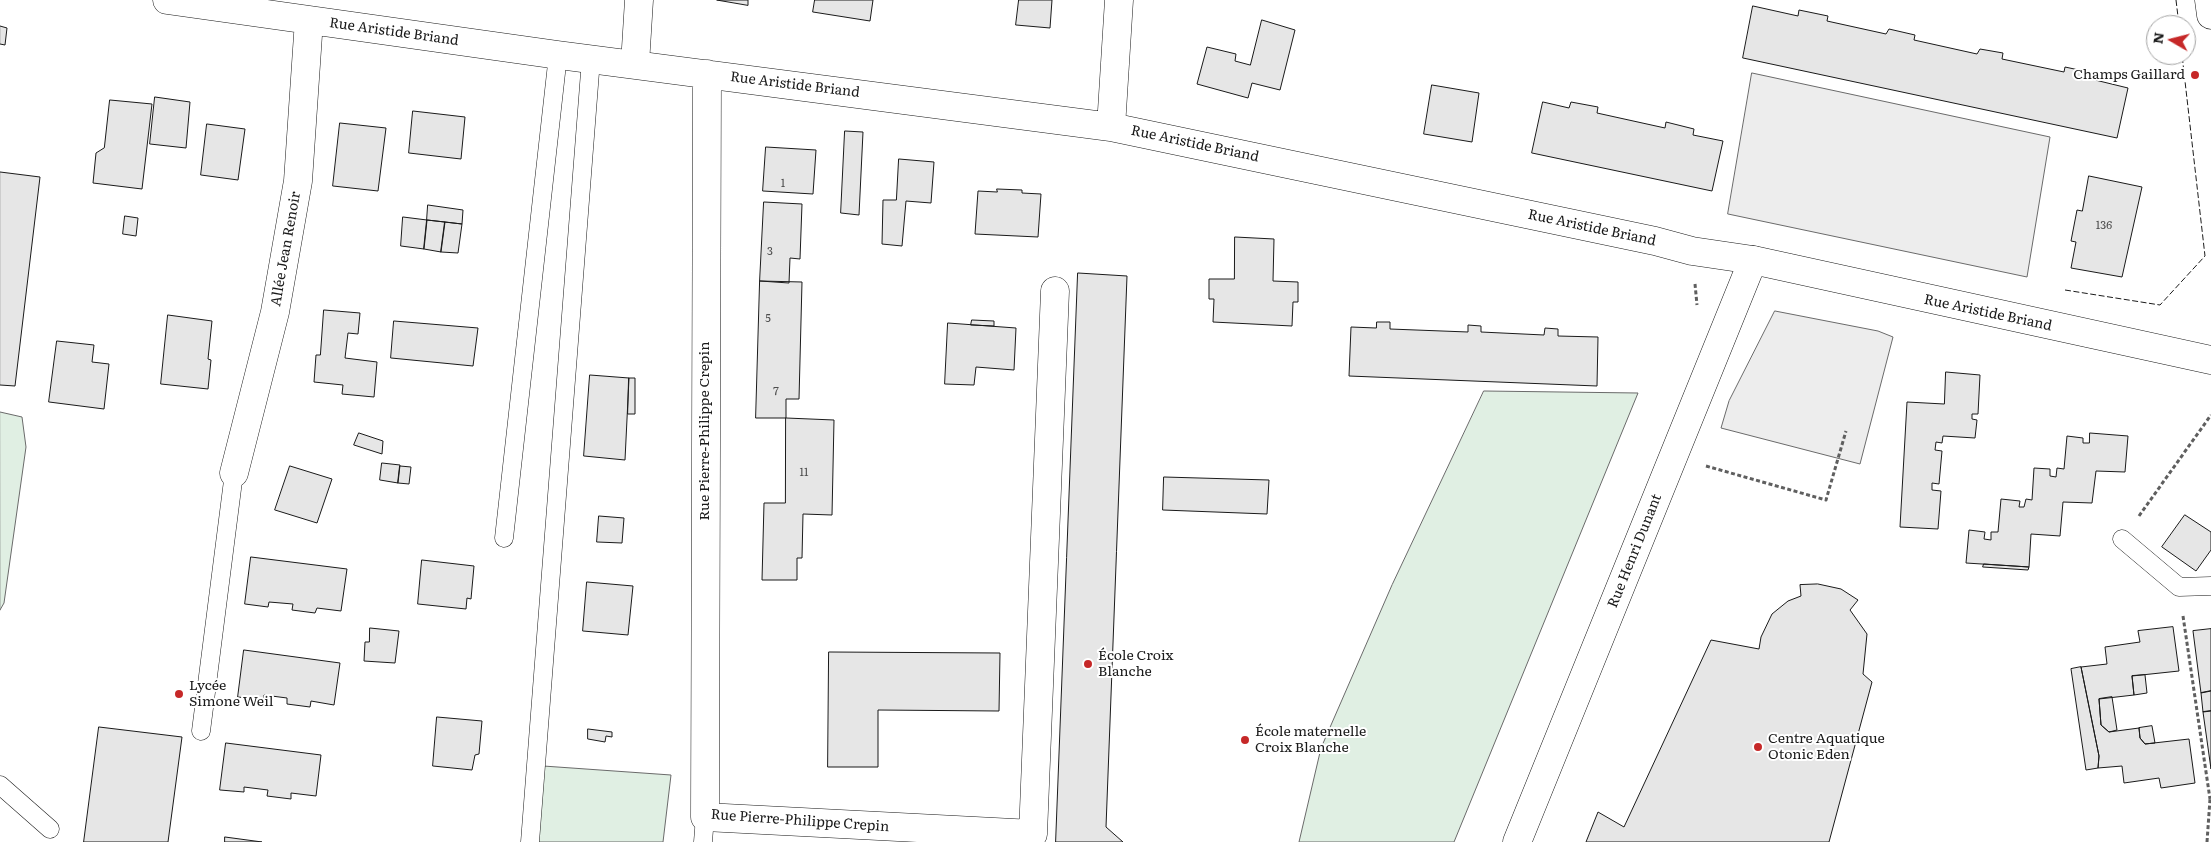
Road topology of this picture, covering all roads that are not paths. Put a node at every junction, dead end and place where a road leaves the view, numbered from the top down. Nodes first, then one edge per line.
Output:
1 (167, 0) edge
2 (639, 0) edge
3 (1120, 0) edge
4 (2209, 0) edge
5 (2211, 15) edge
6 (310, 20) junction
7 (558, 55) junction
8 (591, 59) junction
9 (635, 64) junction
10 (707, 74) junction
11 (1111, 127) junction
12 (1753, 260) junction
13 (1055, 291) dead end
14 (2211, 362) edge
15 (2211, 379) edge
16 (234, 473) joint
17 (504, 538) dead end
18 (2122, 539) road end
19 (2211, 586) edge
20 (201, 731) dead end
21 (0, 785) edge
22 (704, 829) edge
23 (50, 830) dead end
24 (530, 842) edge
25 (1517, 842) edge

1 - 6 street, Rue Aristide Briand
2 - 9 street
3 - 11 street
4 - 5 street
6 - 7 street, Rue Aristide Briand
6 - 16 street, Allée Jean Renoir
7 - 8 street, Rue Aristide Briand
7 - 17 lane
8 - 9 street, Rue Aristide Briand
8 - 24 lane
9 - 10 street, Rue Aristide Briand
10 - 11 street, Rue Aristide Briand
10 - 22 street, Rue Pierre-Philippe Crepin
11 - 12 street, Rue Aristide Briand
12 - 14 street, Rue Aristide Briand
12 - 25 street, Rue Henri Dunant
13 - 22 street, Rue Pierre-Philippe Crepin
14 - 15 street
16 - 20 lane
18 - 19 lane
21 - 23 lane

